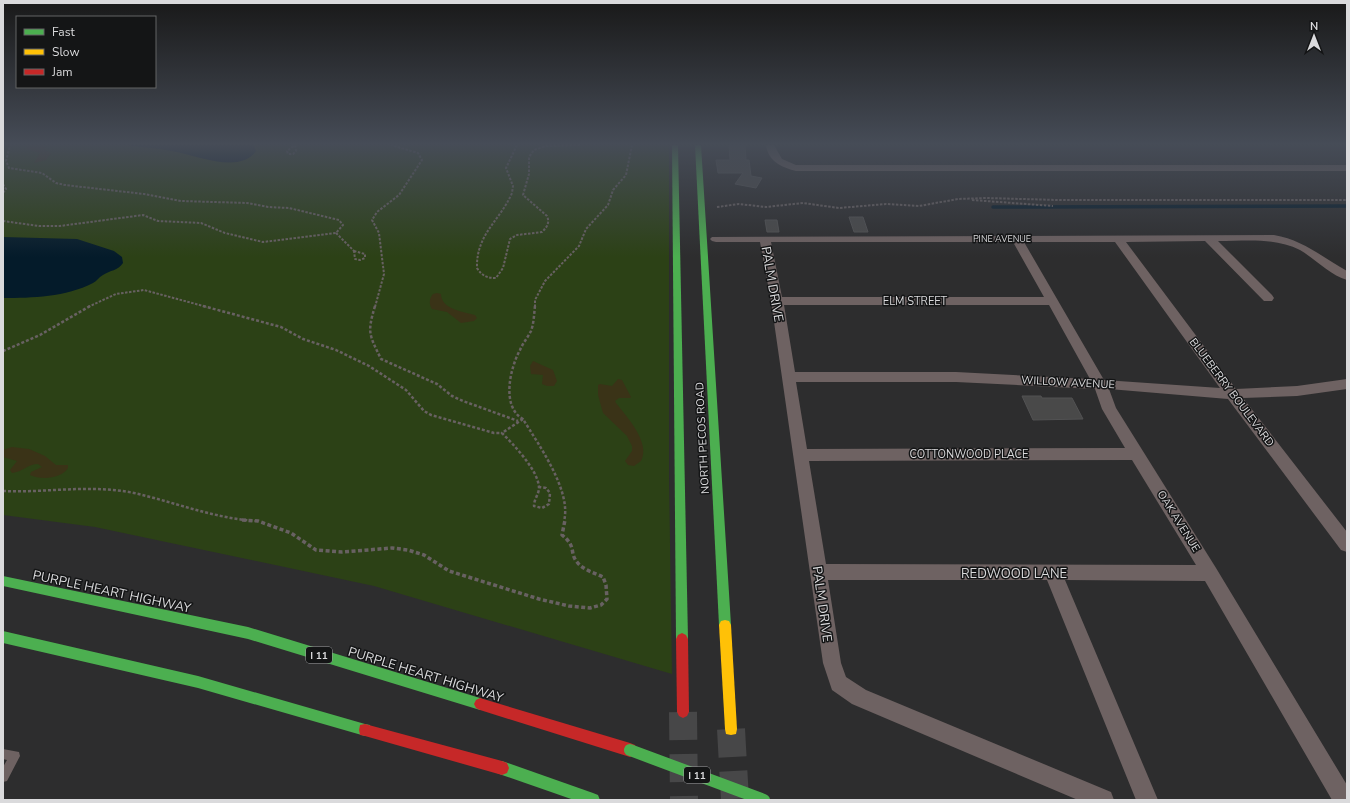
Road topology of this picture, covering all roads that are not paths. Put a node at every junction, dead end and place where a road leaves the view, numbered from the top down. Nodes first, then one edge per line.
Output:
1 (676, 182) edge
2 (700, 182) edge
3 (716, 238) dead end
4 (766, 238) junction
5 (1118, 238) junction
6 (1208, 238) junction
7 (1017, 239) junction
8 (1347, 276) edge
9 (1268, 298) dead end
10 (1053, 300) junction
11 (777, 301) junction
12 (788, 377) junction
13 (1100, 384) junction
14 (1347, 384) edge
15 (1232, 394) junction
16 (1138, 454) junction
17 (800, 455) junction
18 (1347, 545) edge
19 (818, 572) junction
20 (1053, 573) junction
21 (1210, 573) junction
22 (3, 581) edge
23 (3, 636) edge
24 (683, 712) tunnel mouth
25 (731, 729) tunnel mouth
26 (3, 754) edge
27 (3, 777) edge
28 (593, 800) edge
29 (764, 800) edge
30 (1103, 800) edge
31 (1147, 800) edge
32 (1344, 800) edge

1 - 24 main road, NORTH PECOS ROAD
2 - 25 main road, NORTH PECOS ROAD
3 - 4 street, PINE AVENUE
4 - 7 street, PINE AVENUE
4 - 11 street, PALM DRIVE
5 - 6 street, PINE AVENUE
5 - 7 street, PINE AVENUE
5 - 15 street, BLUEBERRY BOULEVARD
6 - 8 street, PINE AVENUE
6 - 9 street
7 - 10 street, OAK AVENUE
10 - 11 street, ELM STREET
10 - 13 street, OAK AVENUE
11 - 12 street, PALM DRIVE
12 - 13 street, WILLOW AVENUE
12 - 17 street, PALM DRIVE
13 - 15 street, WILLOW AVENUE
13 - 16 street, OAK AVENUE
14 - 15 street, WILLOW AVENUE
15 - 18 street, BLUEBERRY BOULEVARD
16 - 17 street, COTTONWOOD PLACE
16 - 21 street, OAK AVENUE
17 - 19 street, PALM DRIVE
19 - 20 street, REDWOOD LANE
19 - 30 street, PALM DRIVE
20 - 21 street, REDWOOD LANE
20 - 31 street
21 - 32 street, OAK AVENUE
22 - 29 main road, PURPLE HEART HIGHWAY / I 11, bridge
23 - 28 main road
26 - 27 lane

